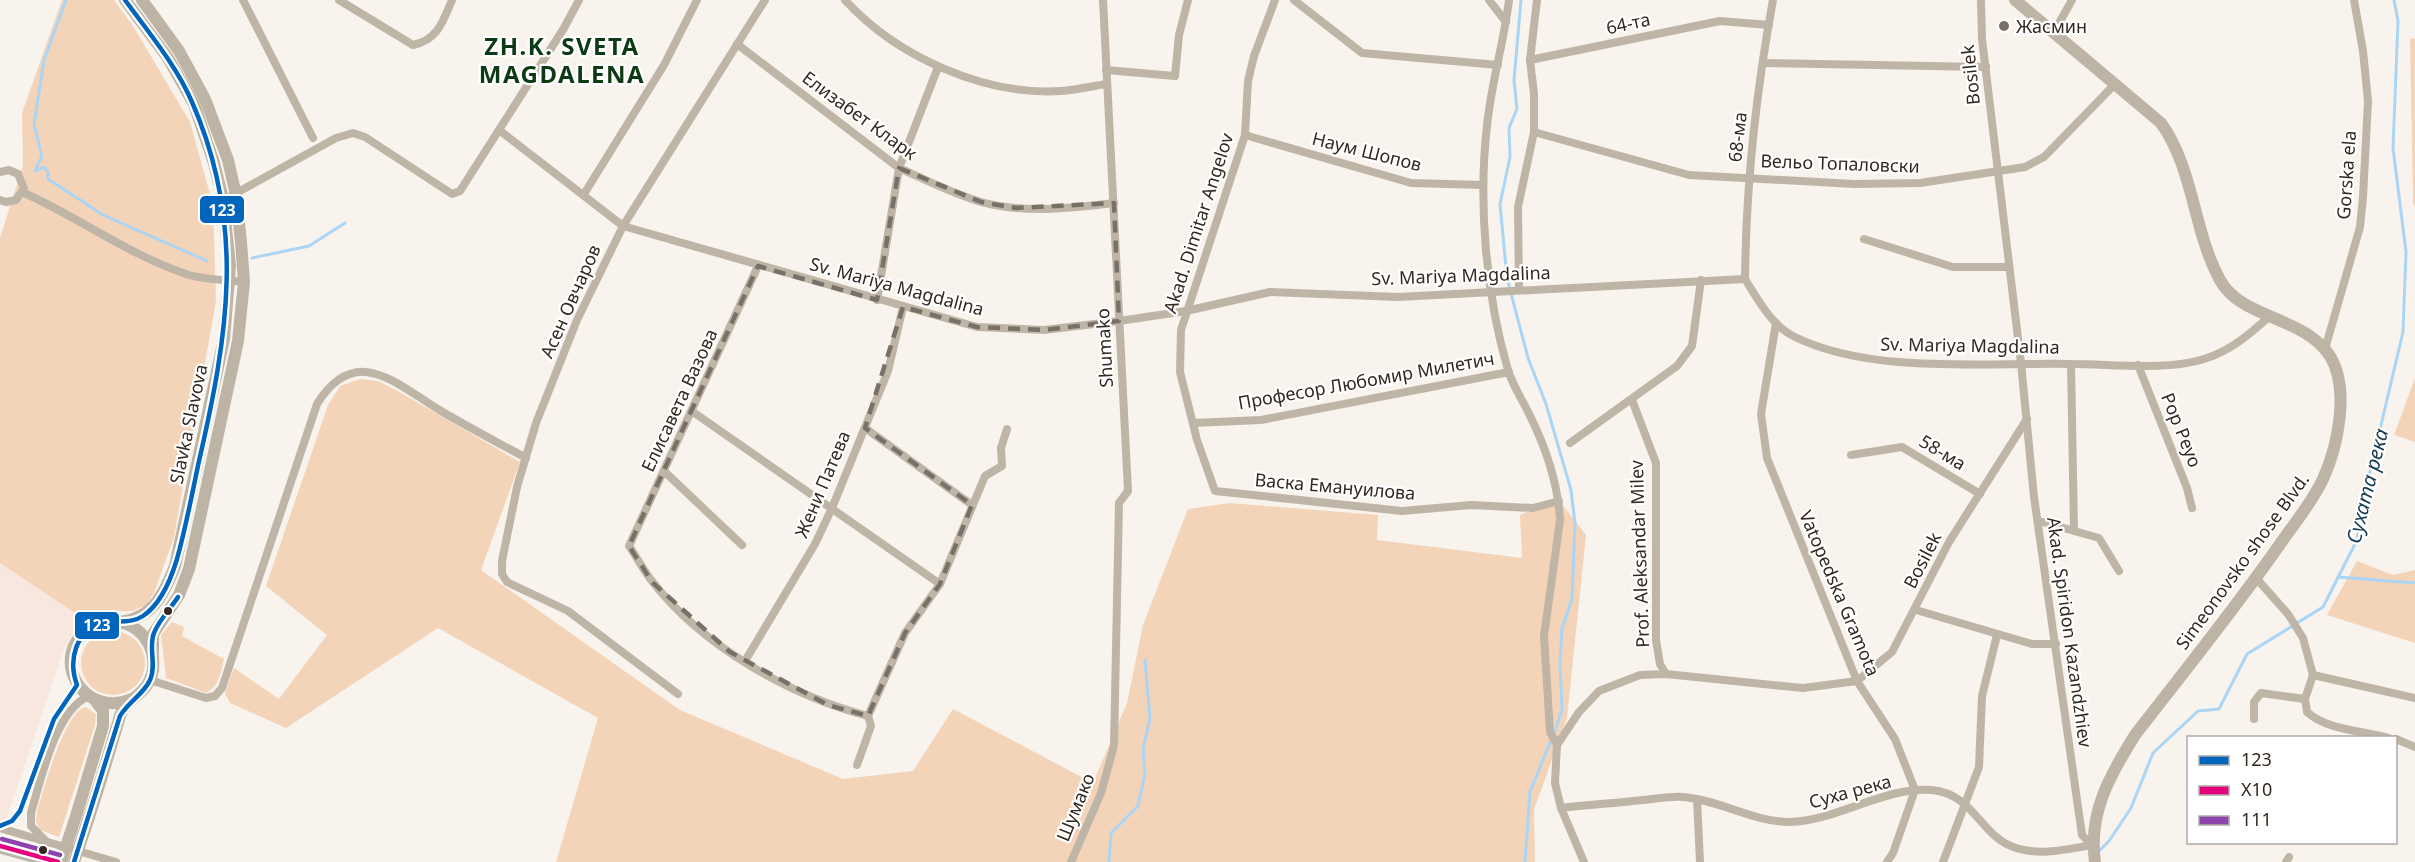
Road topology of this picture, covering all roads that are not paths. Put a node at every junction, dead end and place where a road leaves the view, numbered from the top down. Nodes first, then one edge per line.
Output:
1 (125, 0) edge
2 (142, 0) edge
3 (243, 0) edge
4 (339, 0) edge
5 (452, 0) edge
6 (579, 0) edge
7 (697, 0) edge
8 (765, 0) edge
9 (845, 0) edge
10 (1103, 0) edge
11 (1188, 0) edge
12 (1275, 0) edge
13 (1294, 0) edge
14 (1489, 0) edge
15 (1509, 0) edge
16 (1537, 0) edge
17 (1773, 0) edge
18 (1981, 0) edge
19 (2015, 0) edge
20 (2072, 0) edge
21 (2354, 0) edge
22 (1506, 22) junction
23 (1769, 25) junction
24 (2054, 32) junction
25 (737, 44) junction
26 (1530, 60) junction
27 (1764, 63) junction
28 (1498, 65) junction
29 (938, 67) junction
30 (1986, 67) junction
31 (1106, 70) junction
32 (2116, 83) junction
33 (1107, 84) junction
34 (499, 130) junction
35 (1534, 132) junction
36 (1245, 135) junction
37 (313, 138) dead end
38 (899, 168) junction
39 (0, 172) edge
40 (1997, 173) junction
41 (1749, 177) junction
42 (1483, 185) junction
43 (22, 192) junction
44 (584, 194) junction
45 (236, 195) junction
46 (223, 199) junction
47 (0, 201) edge
48 (1114, 202) junction
49 (623, 226) junction
50 (1864, 239) dead end
51 (758, 266) junction
52 (2009, 267) junction
53 (1745, 279) junction
54 (230, 280) junction
55 (1701, 280) junction
56 (244, 282) junction
57 (1519, 289) junction
58 (1492, 291) junction
59 (877, 300) junction
60 (903, 307) junction
61 (1186, 311) junction
62 (2271, 315) junction
63 (1119, 321) junction
64 (1776, 323) junction
65 (2325, 349) junction
66 (2021, 363) junction
67 (2071, 364) junction
68 (2138, 365) junction
69 (1509, 372) junction
70 (1632, 400) junction
71 (693, 412) junction
72 (2027, 419) junction
73 (1193, 423) junction
74 (865, 428) junction
75 (1007, 429) dead end
76 (1570, 443) dead end
77 (1851, 455) dead end
78 (526, 458) junction
79 (665, 472) junction
80 (1215, 491) joint
81 (1980, 494) junction
82 (1559, 501) junction
83 (972, 505) junction
84 (832, 508) junction
85 (2192, 508) dead end
86 (2039, 521) junction
87 (2074, 530) junction
88 (742, 545) dead end
89 (2120, 571) dead end
90 (2256, 578) junction
91 (940, 584) junction
92 (1916, 610) junction
93 (114, 622) junction
94 (1997, 635) junction
95 (2056, 644) junction
96 (153, 656) junction
97 (745, 661) junction
98 (1666, 674) junction
99 (2313, 675) junction
100 (150, 680) junction
101 (1857, 681) junction
102 (77, 685) junction
103 (678, 694) dead end
104 (92, 698) junction
105 (134, 698) junction
106 (2415, 698) edge
107 (2305, 699) junction
108 (868, 716) junction
109 (2254, 718) dead end
110 (2382, 736) edge
111 (2397, 739) edge
112 (1557, 745) junction
113 (2415, 747) edge
114 (856, 765) dead end
115 (1915, 790) junction
116 (1697, 799) junction
117 (1967, 804) junction
118 (1561, 808) junction
119 (83, 815) junction
120 (0, 827) edge
121 (46, 841) junction
122 (2092, 845) junction
123 (0, 846) edge
124 (59, 862) edge
125 (74, 862) edge
126 (116, 862) edge
127 (1071, 862) edge
128 (1584, 862) edge
129 (1700, 862) edge
130 (1887, 862) edge
131 (1943, 862) edge
132 (2094, 862) edge

1 - 46 street, Slavka Slavova
2 - 45 street, Slavka Slavova
3 - 37 street
4 - 5 street
6 - 34 street
7 - 44 street
8 - 25 street, Асен Овчаров
9 - 29 street
10 - 31 street, Shumako
11 - 31 street
12 - 36 street, Akad. Dimitar Angelov
13 - 28 street
14 - 22 street
15 - 22 street
16 - 26 street
17 - 23 street, 68-ма
18 - 30 street, Bosilek
19 - 24 street, Simeonovsko shose Blvd.
20 - 24 street
21 - 65 street, Gorska ela
22 - 28 street
23 - 26 street, 64-та
23 - 27 street, 68-ма
24 - 32 street, Simeonovsko shose Blvd.
25 - 38 street, Елизабет Кларк
25 - 49 street, Асен Овчаров
26 - 35 street
27 - 30 street
27 - 41 street, 68-ма
28 - 42 street
29 - 33 street
29 - 38 street
30 - 40 street, Bosilek
31 - 33 street, Shumako
32 - 40 street, Вельо Топаловски
32 - 62 street, Simeonovsko shose Blvd.
33 - 48 street, Shumako
34 - 44 street
34 - 45 street
35 - 41 street, Вельо Топаловски
35 - 57 street
36 - 42 street, Наум Шопов
36 - 61 street, Akad. Dimitar Angelov
38 - 48 street, Елизабет Кларк
38 - 59 street
39 - 43 street
40 - 41 street, Вельо Топаловски
40 - 52 street, Bosilek
41 - 53 street, 68-ма
42 - 58 street
43 - 47 street
43 - 54 street
44 - 49 street
45 - 46 street
45 - 56 street, Slavka Slavova
46 - 54 street, Slavka Slavova
48 - 63 street, Shumako
49 - 51 street, Sv. Mariya Magdalina
49 - 78 street, Асен Овчаров
50 - 52 street
51 - 59 street, Sv. Mariya Magdalina
51 - 71 street, Елисавета Вазова
52 - 66 street, Bosilek
53 - 55 street, Sv. Mariya Magdalina
53 - 64 street, Sv. Mariya Magdalina
54 - 56 street
54 - 93 street, Slavka Slavova
55 - 57 street, Sv. Mariya Magdalina
55 - 70 street
56 - 96 street, Slavka Slavova
57 - 58 street, Sv. Mariya Magdalina
58 - 61 street, Sv. Mariya Magdalina
58 - 69 street
59 - 60 street, Sv. Mariya Magdalina
60 - 63 street, Sv. Mariya Magdalina
60 - 74 street, Жени Патева
61 - 63 street, Sv. Mariya Magdalina
61 - 73 street, Akad. Dimitar Angelov
62 - 65 street, Simeonovsko shose Blvd.
62 - 68 street, Sv. Mariya Magdalina
63 - 127 street, Shumako
64 - 66 street, Sv. Mariya Magdalina
64 - 101 street, Vatopedska Gramota
65 - 90 street, Simeonovsko shose Blvd.
66 - 67 street, Sv. Mariya Magdalina
66 - 72 street, Bosilek
67 - 68 street, Sv. Mariya Magdalina
67 - 87 street
68 - 85 street, Pop Peyo
69 - 73 street, Професор Любомир Милетич
69 - 82 street
70 - 76 street
70 - 98 street, Prof. Aleksandar Milev
71 - 79 street, Елисавета Вазова
71 - 84 street
72 - 81 street, Bosilek
72 - 86 street, Akad. Spiridon Kazandzhiev
73 - 80 street, Akad. Dimitar Angelov
74 - 83 street
74 - 84 street, Жени Патева
75 - 83 street
77 - 81 street, 58-ма
78 - 100 street
78 - 103 street, Асен Овчаров
79 - 88 street
79 - 97 street, Елисавета Вазова
80 - 82 street, Васка Емануилова
81 - 92 street, Bosilek
82 - 112 street
83 - 91 street
84 - 91 street
84 - 97 street, Жени Патева
86 - 87 street
86 - 95 street, Akad. Spiridon Kazandzhiev
87 - 89 street
90 - 99 street
90 - 122 street, Simeonovsko shose Blvd.
91 - 108 street
92 - 94 street
92 - 101 street, Bosilek
93 - 96 street
93 - 102 street
94 - 95 street
94 - 117 street
95 - 122 street, Akad. Spiridon Kazandzhiev
96 - 100 street
97 - 108 street
98 - 101 street
98 - 112 street
99 - 106 street
99 - 107 street
100 - 105 street
101 - 115 street, Vatopedska Gramota
102 - 104 street
102 - 120 street
104 - 105 street
104 - 119 street
104 - 121 street
105 - 119 street
107 - 109 street
107 - 110 street
108 - 114 street
111 - 113 street
112 - 118 street
115 - 116 street, Суха река
115 - 117 street, Суха река
115 - 130 street
116 - 118 street, Суха река
116 - 129 street
117 - 122 street, Суха река
117 - 131 street
118 - 128 street
119 - 124 street, bridge
119 - 125 street, bridge
120 - 121 street
121 - 126 street
122 - 132 street, Simeonovsko shose Blvd.
123 - 124 highway

